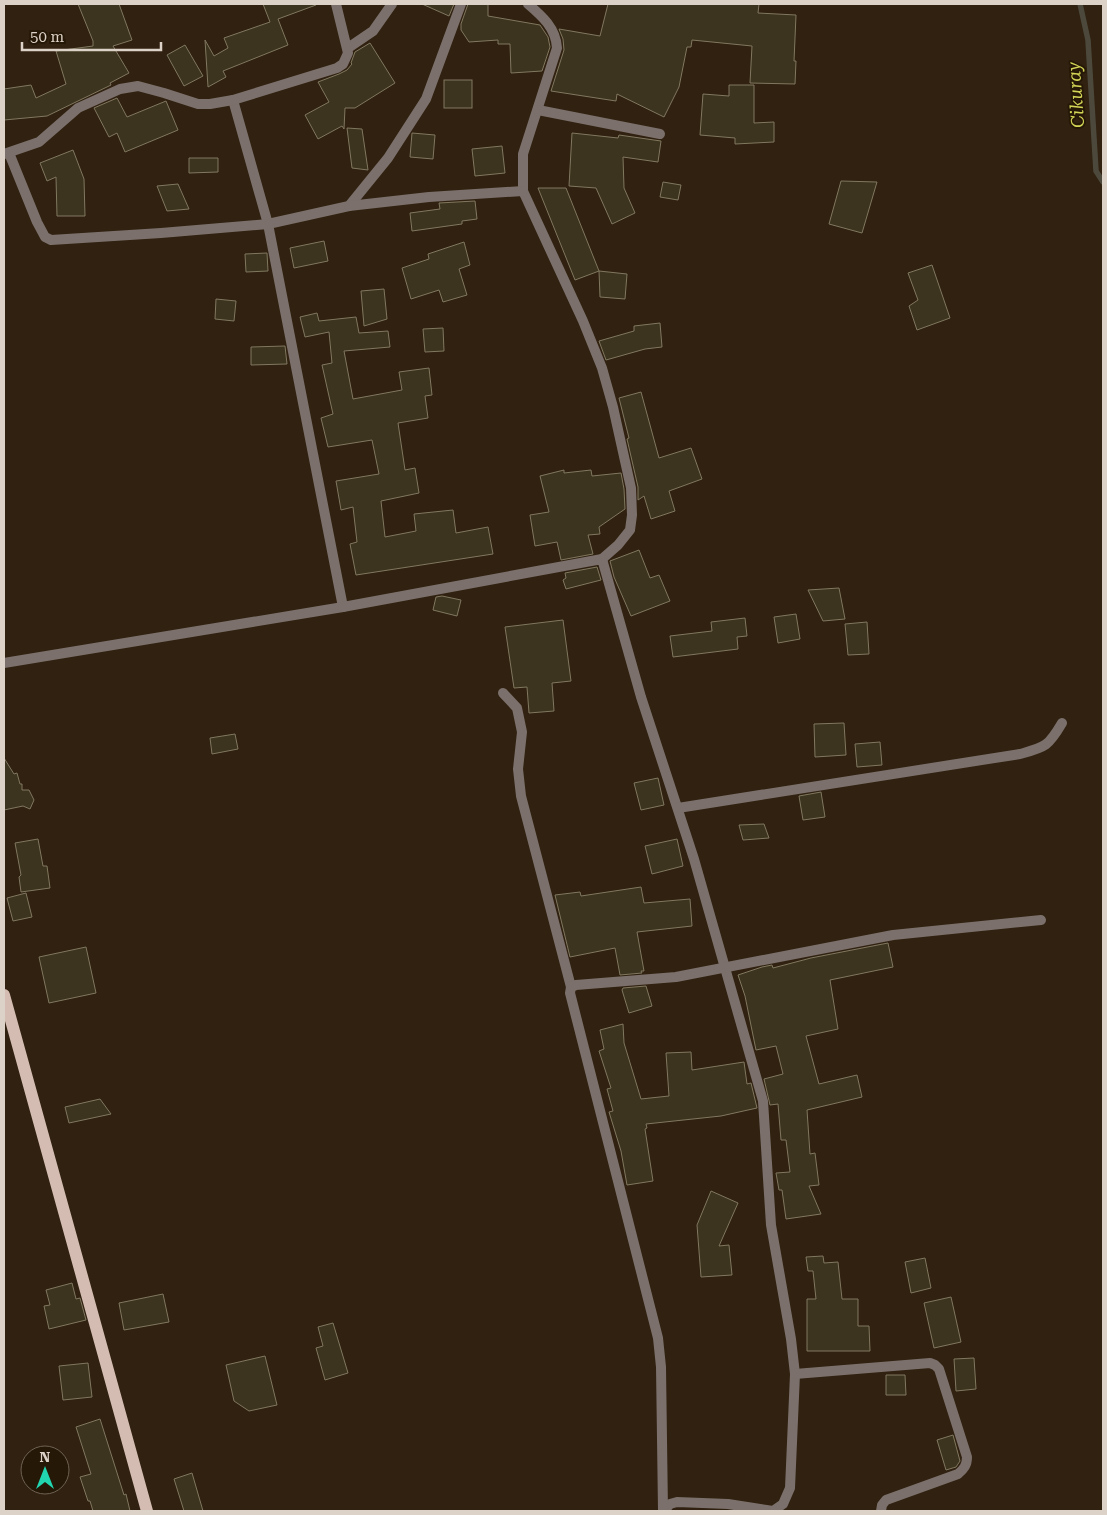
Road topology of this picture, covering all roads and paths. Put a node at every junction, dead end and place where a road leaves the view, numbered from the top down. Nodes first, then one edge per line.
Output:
1 (336, 4) edge
2 (392, 4) edge
3 (461, 4) edge
4 (528, 4) edge
5 (348, 48) junction
6 (233, 100) junction
7 (538, 110) junction
8 (660, 134) dead end
9 (6, 153) edge
10 (523, 191) junction
11 (349, 206) junction
12 (268, 224) junction
13 (602, 559) junction
14 (343, 607) junction
15 (4, 663) edge
16 (503, 693) dead end
17 (1062, 723) dead end
18 (678, 808) junction
19 (1041, 920) dead end
20 (726, 966) junction
21 (571, 987) junction
22 (4, 995) edge
23 (795, 1374) junction
24 (147, 1511) edge
25 (663, 1511) edge
26 (774, 1511) edge
27 (881, 1511) edge

1 - 5 street
2 - 5 street
3 - 11 street
4 - 7 street
5 - 6 street
6 - 9 street
6 - 12 street
7 - 8 street
7 - 10 street
9 - 12 street
10 - 11 street
10 - 13 street
11 - 12 street
12 - 14 street
13 - 14 street
13 - 18 street
14 - 15 street
16 - 21 street
17 - 18 street
18 - 20 street
19 - 20 street
20 - 21 street
20 - 23 street
21 - 25 street
22 - 24 main road
23 - 26 street
23 - 27 street
25 - 26 street

